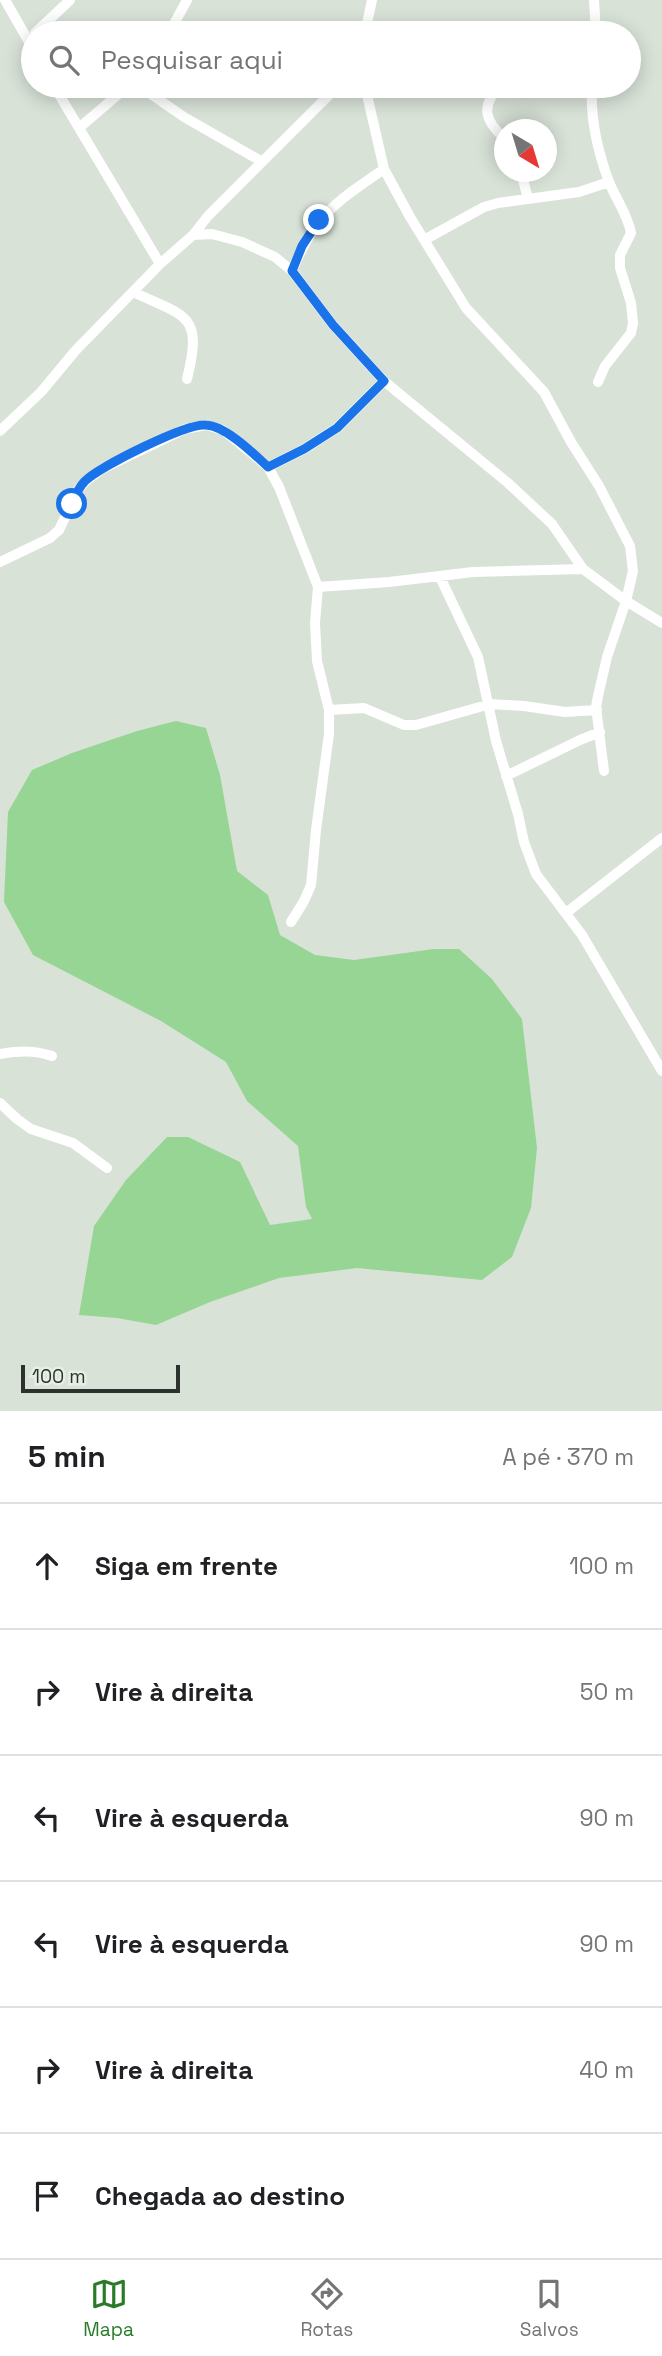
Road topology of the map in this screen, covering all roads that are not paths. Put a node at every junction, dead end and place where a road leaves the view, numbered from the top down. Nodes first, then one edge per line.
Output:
1 (5, 0) edge
2 (70, 0) edge
3 (187, 0) edge
4 (372, 0) edge
5 (594, 0) edge
6 (50, 21) edge
7 (176, 21) edge
8 (368, 21) edge
9 (595, 21) edge
10 (21, 23) edge
11 (61, 98) edge
12 (114, 98) edge
13 (156, 98) edge
14 (326, 98) edge
15 (368, 98) edge
16 (491, 98) edge
17 (591, 98) edge
18 (494, 126) edge
19 (79, 128) junction
20 (261, 161) junction
21 (384, 169) junction
22 (524, 182) edge
23 (609, 182) junction
24 (528, 199) junction
25 (193, 235) junction
26 (424, 240) junction
27 (160, 264) junction
28 (292, 271) junction
29 (133, 292) junction
30 (187, 379) dead end
31 (384, 381) junction
32 (598, 382) dead end
33 (0, 431) edge
34 (268, 467) junction
35 (0, 562) edge
36 (583, 569) junction
37 (440, 577) junction
38 (318, 587) junction
39 (626, 601) junction
40 (662, 623) edge
41 (490, 704) junction
42 (329, 710) junction
43 (597, 710) junction
44 (600, 732) junction
45 (604, 771) dead end
46 (506, 776) junction
47 (662, 840) edge
48 (566, 913) junction
49 (291, 922) dead end
50 (0, 1054) edge
51 (52, 1056) dead end
52 (662, 1071) edge
53 (0, 1103) edge
54 (107, 1168) dead end

1 - 10 street
2 - 6 street
3 - 7 street
4 - 8 street
5 - 9 street
11 - 19 street
12 - 19 street
13 - 20 street
14 - 20 street
15 - 21 street
16 - 18 street
17 - 23 street
19 - 27 street
20 - 25 street
21 - 26 street
21 - 28 street
22 - 24 street
23 - 24 street
23 - 32 street
24 - 26 street
25 - 27 street
25 - 28 street
26 - 39 street
27 - 29 street
28 - 31 street
29 - 30 street
29 - 33 street
31 - 34 street
31 - 36 street
34 - 35 street
34 - 38 street
36 - 37 street
36 - 39 street
37 - 38 street
37 - 41 street
38 - 42 street
39 - 40 street
39 - 43 street
41 - 42 street
41 - 43 street
41 - 46 street
42 - 49 street
43 - 44 street
44 - 45 street
44 - 46 street
46 - 48 street
47 - 48 street
48 - 52 street
50 - 51 street
53 - 54 street

